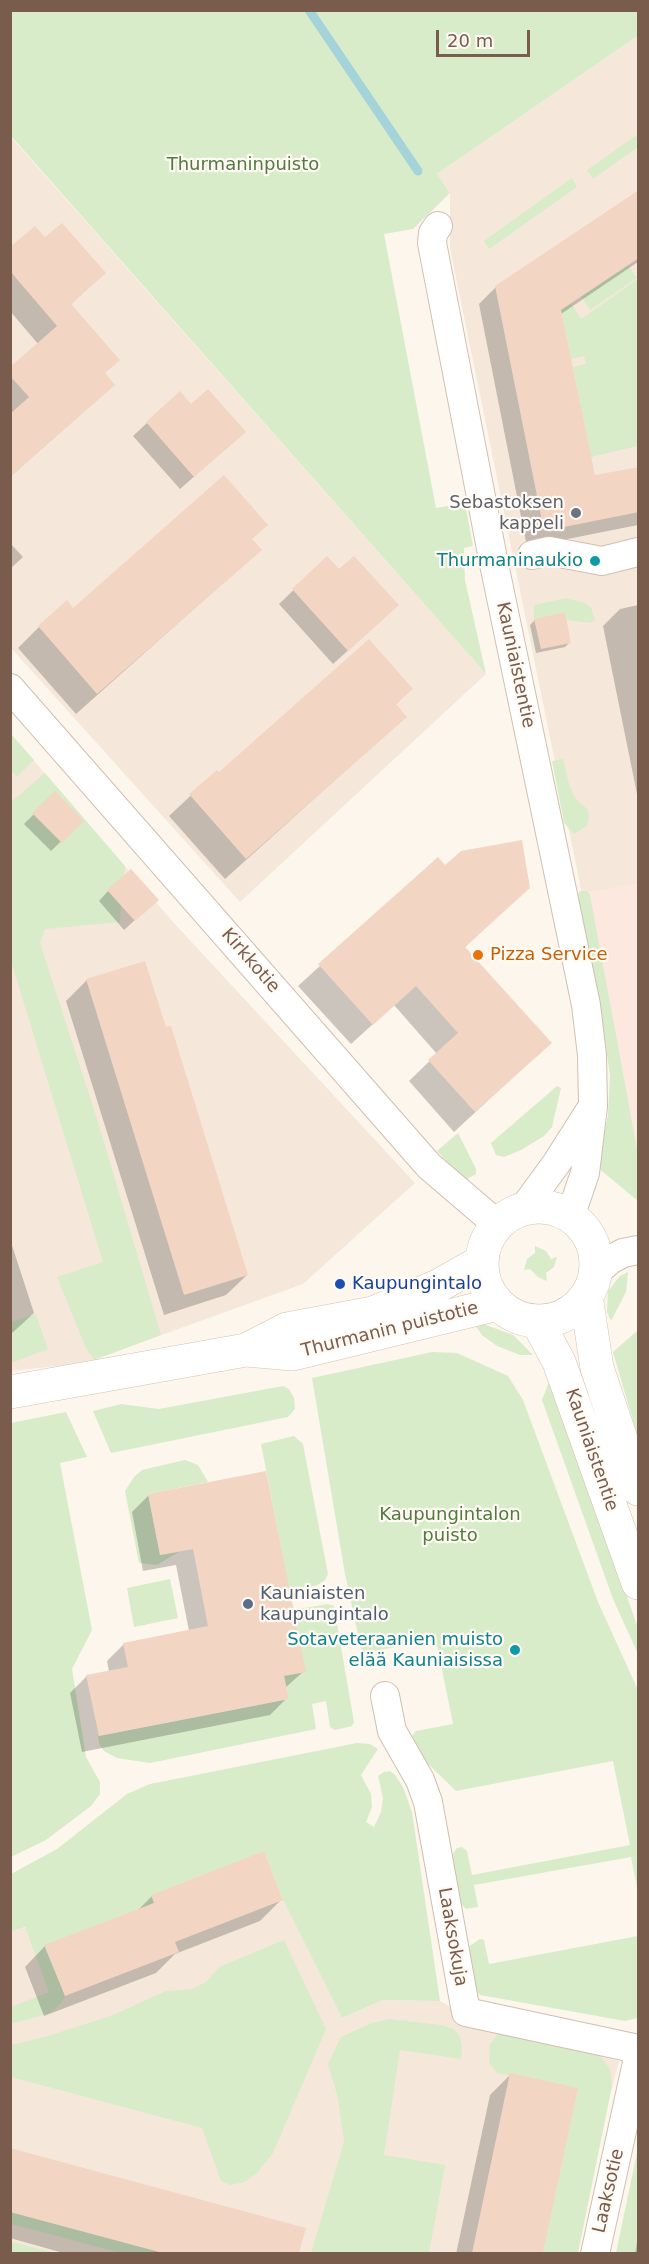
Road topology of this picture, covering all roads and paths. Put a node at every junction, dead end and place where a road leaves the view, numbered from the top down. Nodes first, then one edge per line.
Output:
1 (438, 226) dead end
2 (639, 552) edge
3 (532, 555) dead end
4 (10, 688) edge
5 (593, 1106) junction
6 (510, 1217) junction
7 (570, 1217) junction
8 (639, 1250) edge
9 (482, 1261) junction
10 (591, 1284) junction
11 (498, 1304) junction
12 (537, 1321) junction
13 (246, 1350) junction
14 (10, 1392) edge
15 (639, 1489) edge
16 (639, 1583) edge
17 (385, 1696) dead end
18 (639, 2049) edge
19 (639, 2058) edge
20 (595, 2253) edge

1 - 5 street, Kauniaistentie
2 - 3 street
4 - 6 street, Kirkkotie
5 - 6 street
5 - 7 street, Kauniaistentie
6 - 7 main road
6 - 9 main road
7 - 10 main road
8 - 10 street
9 - 11 main road
9 - 13 main road, Thurmanin puistotie
10 - 12 main road
10 - 15 main road, Kauniaistentie
11 - 12 main road
11 - 13 main road, Thurmanin puistotie
12 - 16 main road, Kauniaistentie
13 - 14 main road, Thurmanin puistotie
17 - 18 street, Laaksokuja
19 - 20 street, Laaksotie

